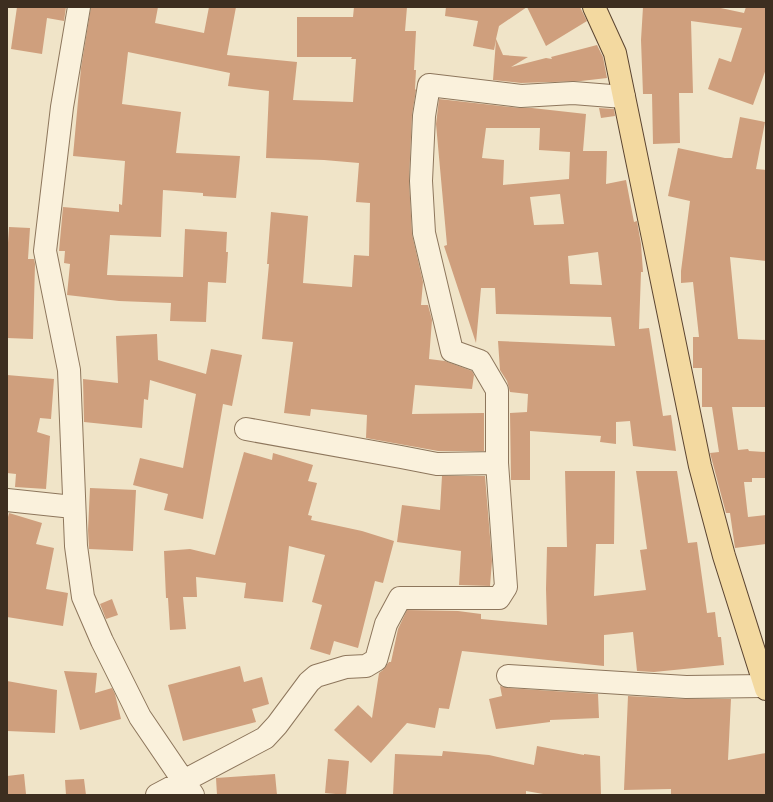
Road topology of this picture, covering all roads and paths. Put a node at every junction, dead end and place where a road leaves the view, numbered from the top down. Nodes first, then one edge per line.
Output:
1 (79, 7) edge
2 (594, 7) edge
3 (624, 97) junction
4 (246, 429) dead end
5 (497, 463) junction
6 (7, 500) edge
7 (73, 507) junction
8 (508, 676) dead end
9 (766, 688) edge
10 (188, 788) edge
11 (156, 795) edge

1 - 7 street
2 - 3 main road
3 - 5 street
3 - 9 main road
4 - 5 street
5 - 10 street
6 - 7 street
7 - 10 street
8 - 9 street
10 - 11 street

